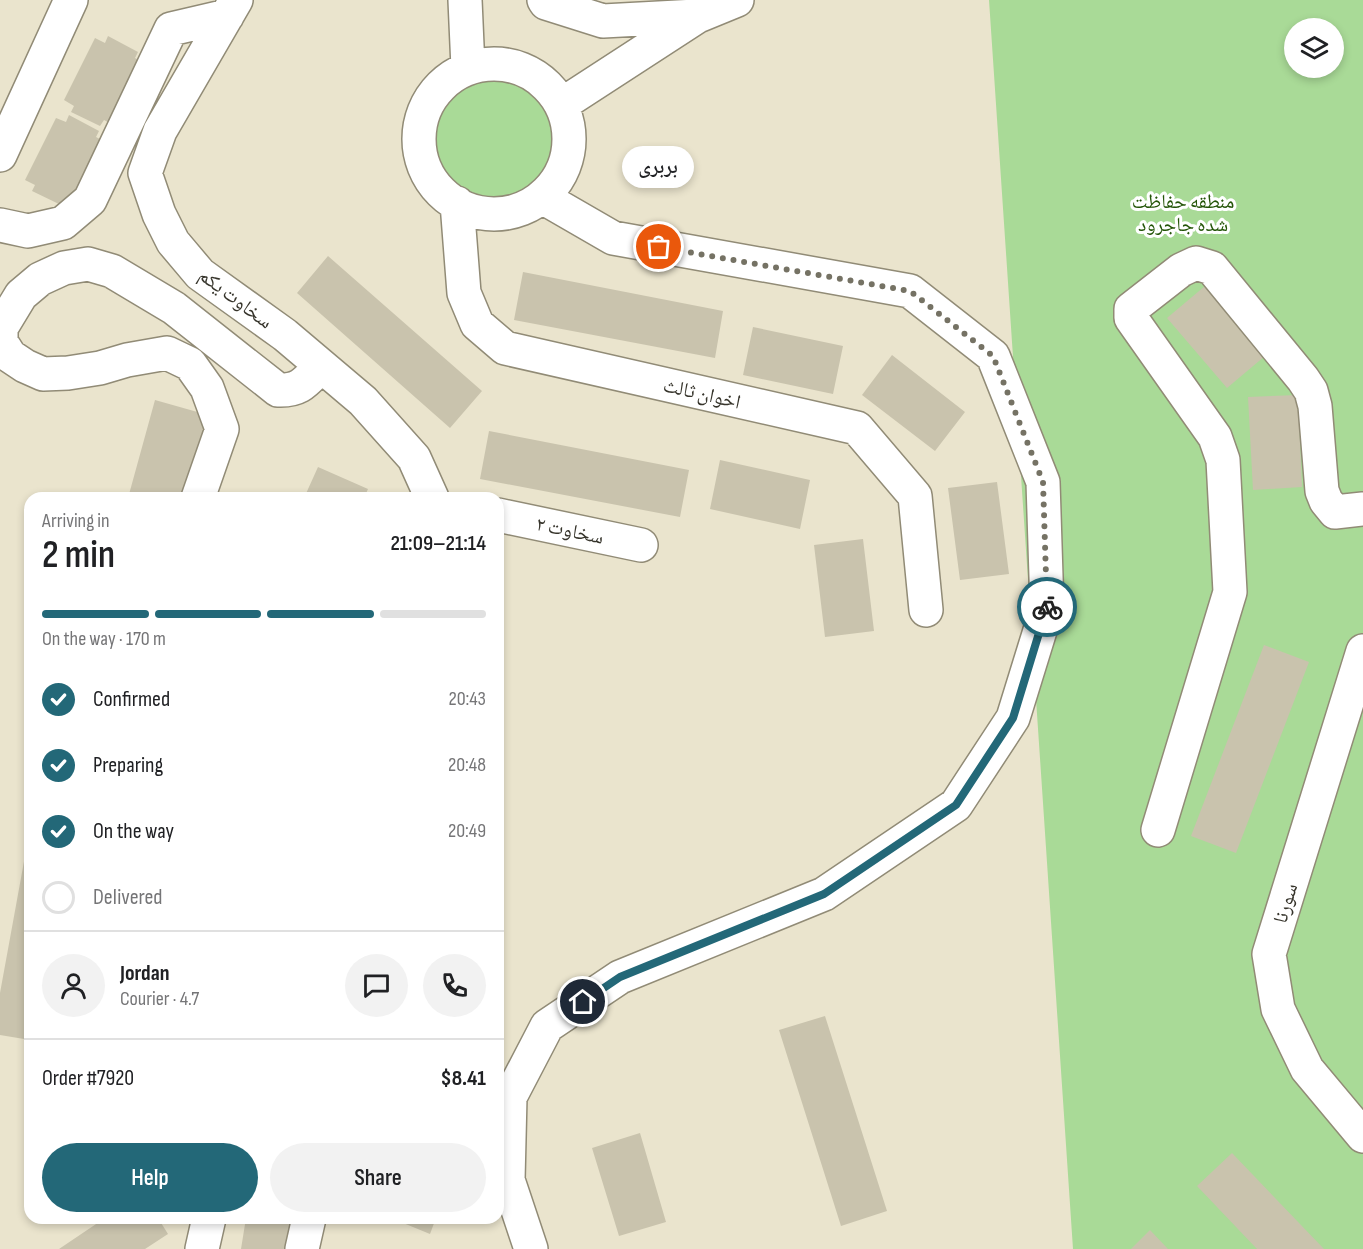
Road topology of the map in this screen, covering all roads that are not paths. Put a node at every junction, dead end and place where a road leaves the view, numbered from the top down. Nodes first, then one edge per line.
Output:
1 (71, 0) edge
2 (465, 0) edge
3 (543, 0) edge
4 (737, 0) edge
5 (232, 8) edge
6 (698, 16) junction
7 (468, 68) junction
8 (561, 105) junction
9 (0, 154) edge
10 (542, 197) junction
11 (457, 203) junction
12 (0, 225) edge
13 (1, 342) edge
14 (321, 366) junction
15 (200, 492) edge
16 (429, 492) edge
17 (1363, 509) edge
18 (504, 516) edge
19 (641, 545) dead end
20 (926, 610) dead end
21 (1363, 651) edge
22 (1158, 830) dead end
23 (1363, 1136) edge
24 (208, 1224) edge
25 (308, 1224) edge
26 (202, 1249) edge
27 (302, 1249) edge
28 (531, 1249) edge

1 - 9 street
2 - 7 street
3 - 6 street
4 - 6 street
5 - 12 street
5 - 14 street, سخاوت یکم
6 - 8 street
7 - 8 street
7 - 11 street
8 - 10 street
10 - 11 street
10 - 28 street
11 - 20 street, اخوان ثالث
13 - 14 street
13 - 15 street
14 - 16 street, سخاوت یکم
17 - 22 street
18 - 19 street, سخاوت ۲
21 - 23 street, سورنا
24 - 26 street
25 - 27 street

